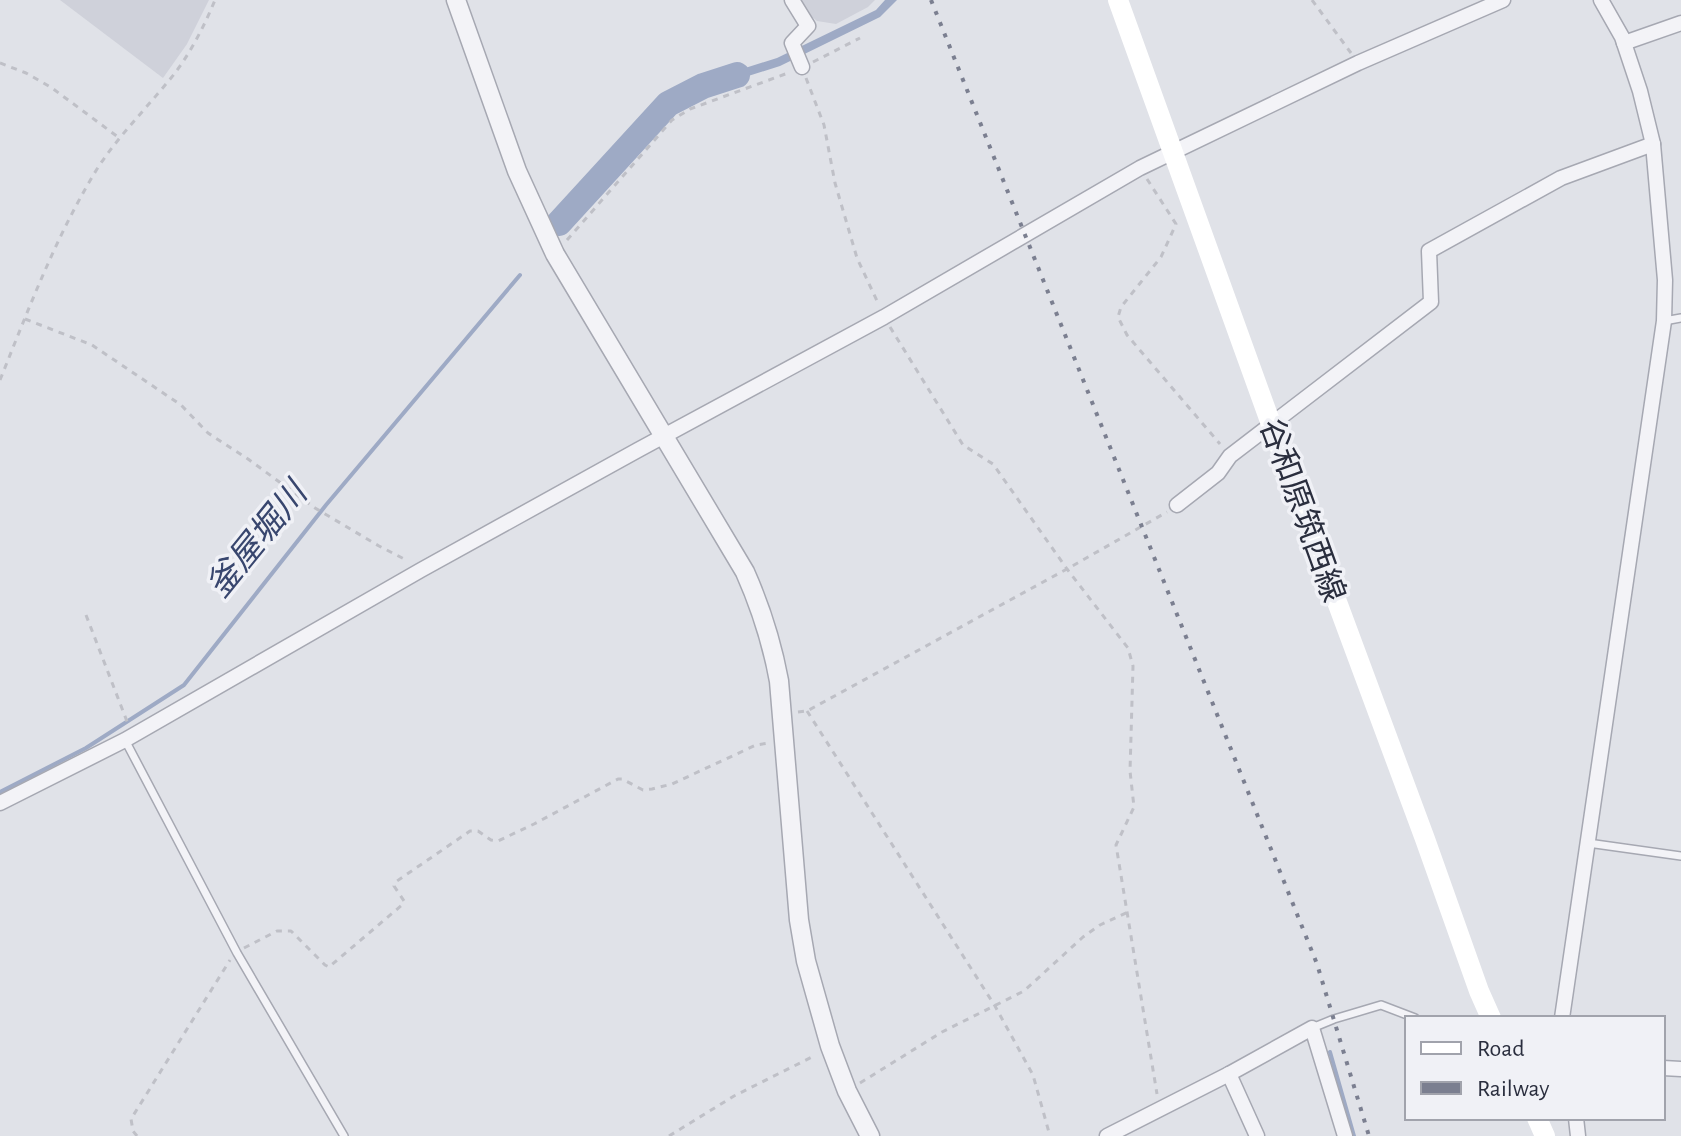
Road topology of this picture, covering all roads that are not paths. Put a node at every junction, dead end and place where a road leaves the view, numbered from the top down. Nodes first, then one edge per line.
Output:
1 (456, 0) edge
2 (792, 0) edge
3 (1118, 0) edge
4 (1503, 0) edge
5 (1601, 0) edge
6 (1681, 23) edge
7 (1624, 43) junction
8 (802, 67) road end
9 (1653, 144) junction
10 (1173, 152) junction
11 (1681, 318) edge
12 (1664, 321) junction
13 (1271, 424) junction
14 (663, 437) junction
15 (1177, 505) road end
16 (129, 737) junction
17 (0, 803) edge
18 (1588, 843) junction
19 (1681, 856) edge
20 (1410, 1016) edge
21 (1490, 1016) edge
22 (1562, 1016) edge
23 (1312, 1028) junction
24 (1229, 1074) junction
25 (344, 1136) edge
26 (870, 1136) edge
27 (1107, 1136) edge
28 (1257, 1136) edge
29 (1345, 1136) edge

1 - 14 street
2 - 8 street
3 - 10 main road, 谷和原筑西線
4 - 10 street
5 - 7 street
6 - 7 street
7 - 9 street
9 - 12 street
9 - 13 street
10 - 13 main road, 谷和原筑西線
10 - 14 street
11 - 12 lane
12 - 18 street
13 - 15 street
13 - 21 main road, 谷和原筑西線
14 - 16 street
14 - 26 street
16 - 17 street
16 - 25 lane
18 - 19 lane
18 - 22 street
20 - 23 lane
23 - 24 street
23 - 29 street
24 - 27 street
24 - 28 street

